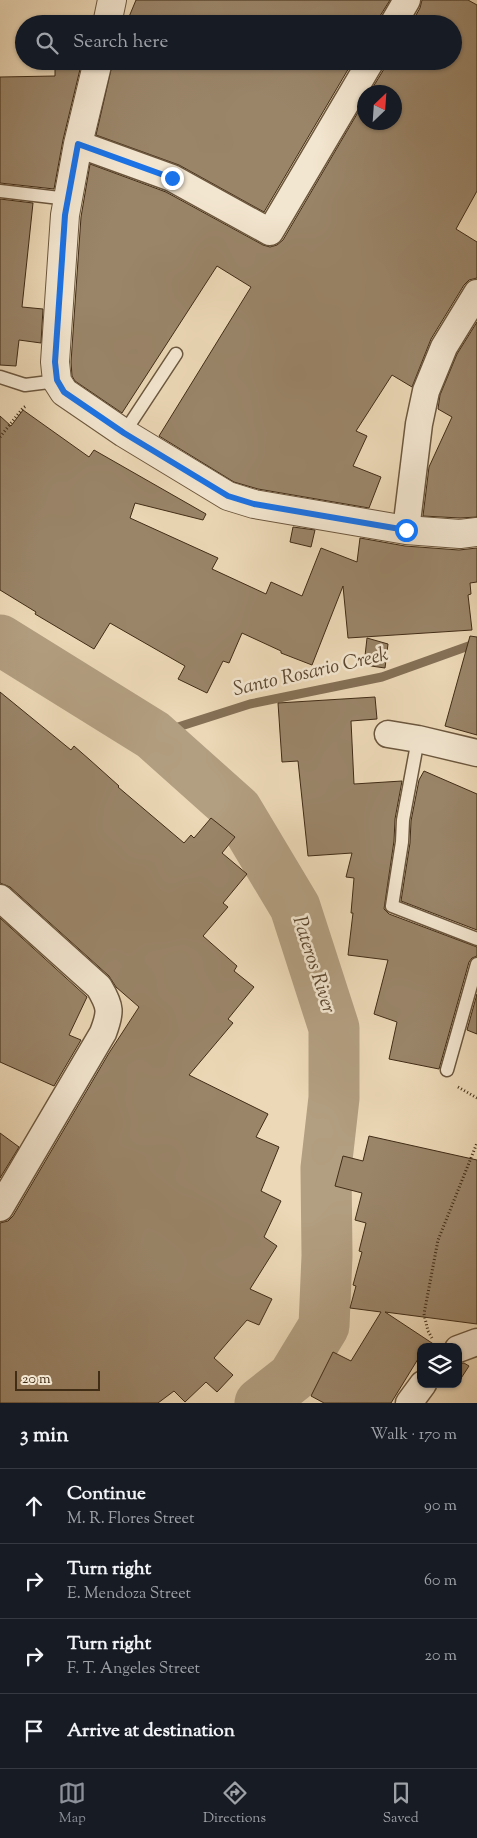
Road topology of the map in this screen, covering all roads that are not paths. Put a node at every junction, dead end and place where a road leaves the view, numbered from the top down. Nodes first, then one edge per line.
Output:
1 (112, 0) edge
2 (407, 0) edge
3 (109, 15) edge
4 (398, 15) edge
5 (96, 70) edge
6 (366, 70) edge
7 (78, 144) junction
8 (0, 191) edge
9 (68, 199) junction
10 (477, 293) edge
11 (176, 354) dead end
12 (0, 377) edge
13 (60, 386) junction
14 (124, 433) junction
15 (406, 530) junction
16 (477, 532) edge
17 (388, 734) dead end
18 (418, 739) junction
19 (477, 753) edge
20 (0, 898) edge
21 (477, 939) edge
22 (477, 964) edge
23 (447, 1070) dead end
24 (0, 1208) edge
25 (477, 1342) edge
26 (462, 1348) edge
27 (420, 1388) edge
28 (409, 1403) edge

1 - 3 street
2 - 4 street
5 - 7 street
6 - 7 street
7 - 9 street
8 - 9 lane
9 - 13 street
10 - 15 street
11 - 14 lane
12 - 13 lane
13 - 14 street
14 - 15 street
15 - 16 street
17 - 18 street
18 - 19 street
18 - 21 lane
20 - 24 street
22 - 23 lane
25 - 26 street
27 - 28 street

